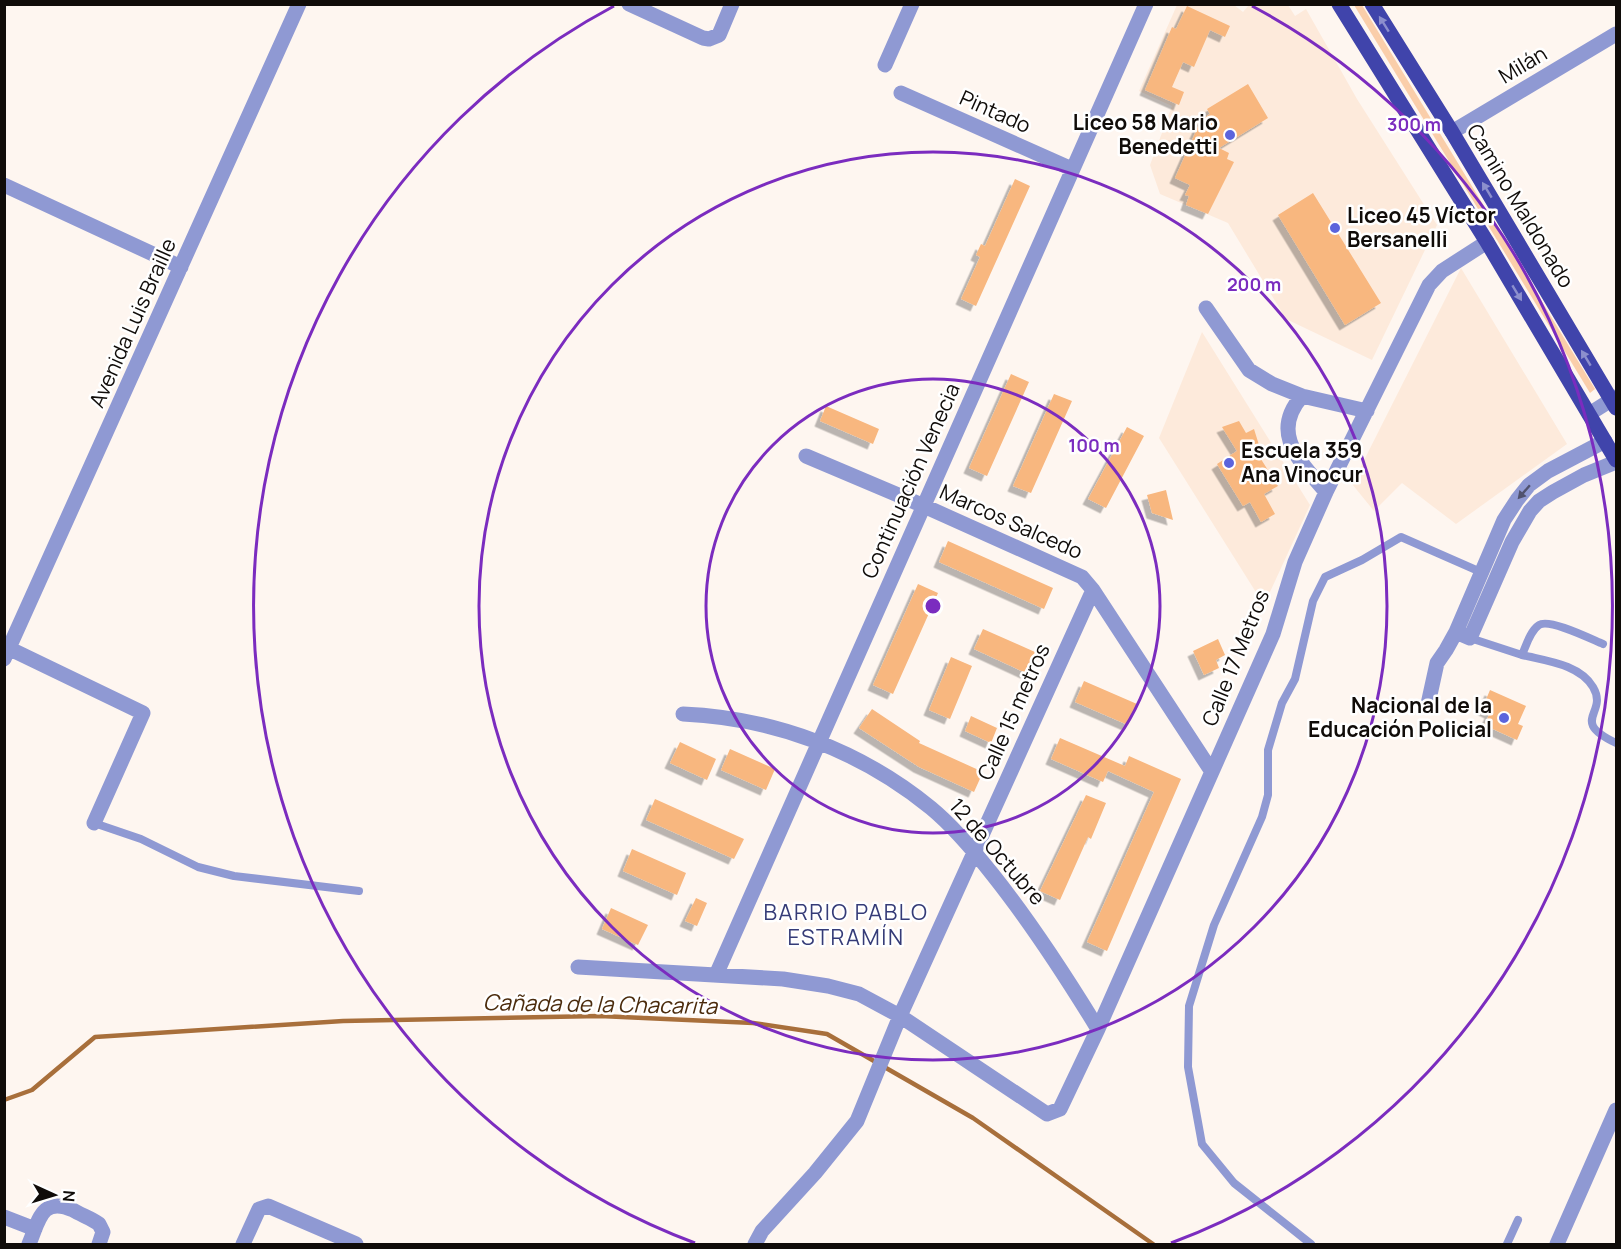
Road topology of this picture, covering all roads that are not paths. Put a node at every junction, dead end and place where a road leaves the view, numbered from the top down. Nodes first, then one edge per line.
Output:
1 (299, 4) edge
2 (629, 4) edge
3 (732, 4) edge
4 (912, 4) edge
5 (1146, 4) edge
6 (1339, 4) edge
7 (1372, 4) edge
8 (1617, 34) edge
9 (885, 65) dead end
10 (901, 93) dead end
11 (1452, 132) junction
12 (1072, 169) junction
13 (4, 185) edge
14 (1487, 242) junction
15 (181, 267) junction
16 (1206, 308) dead end
17 (1302, 396) junction
18 (1615, 402) edge
19 (1367, 411) junction
20 (1589, 414) junction
21 (1605, 441) junction
22 (806, 456) dead end
23 (1617, 461) edge
24 (1326, 492) junction
25 (924, 506) junction
26 (1482, 572) junction
27 (1497, 579) junction
28 (1093, 590) junction
29 (1456, 632) junction
30 (1470, 638) junction
31 (1603, 644) dead end
32 (6, 651) edge
33 (1522, 655) junction
34 (1428, 704) dead end
35 (683, 714) dead end
36 (819, 741) junction
37 (1617, 743) edge
38 (1212, 772) junction
39 (94, 823) joint
40 (975, 853) junction
41 (359, 891) dead end
42 (578, 967) dead end
43 (716, 975) junction
44 (900, 1016) junction
45 (1098, 1029) junction
46 (1617, 1110) edge
47 (4, 1217) edge
48 (1518, 1220) dead end
49 (35, 1230) junction
50 (28, 1245) edge
51 (99, 1245) edge
52 (243, 1245) edge
53 (356, 1245) edge
54 (754, 1245) edge
55 (1311, 1245) edge
56 (1507, 1245) edge
57 (1557, 1245) edge

1 - 15 street, Avenida Luis Braille
2 - 3 street
4 - 9 street
5 - 12 street, Continuación Venecia
6 - 14 main road
11 -> 7 main road, Camino Maldonado
8 - 11 street, Milán
10 - 12 street, Pintado
18 -> 11 main road, Camino Maldonado
12 - 25 street, Continuación Venecia
13 - 15 street
14 - 19 street, Calle 17 Metros
14 -> 20 main road
15 - 32 street, Avenida Luis Braille
16 - 17 street
17 - 19 street
17 - 24 street
18 - 20 street, Camino Maldonado
19 - 24 street, Calle 17 Metros
20 - 21 main road
21 - 23 main road
21 -> 26 street
22 - 25 street, Marcos Salcedo
23 - 27 street
24 - 38 street, Calle 17 Metros
25 - 28 street, Marcos Salcedo
25 - 36 street, Continuación Venecia
26 - 27 lane
26 - 29 street
26 - 55 lane
27 - 30 street
28 - 38 street, Marcos Salcedo
28 - 40 street, Calle 15 metros
29 - 30 street
29 - 34 street
30 - 33 lane
31 - 33 lane
32 - 39 street
33 - 37 lane
35 - 36 street, 12 de Octubre
36 - 40 street, 12 de Octubre
36 - 43 street, Continuación Venecia
38 - 45 street, Calle 17 Metros
39 - 41 lane
40 - 44 street, Calle 15 metros
40 - 45 street, 12 de Octubre
42 - 43 street
43 - 44 street
44 - 45 street, Calle 17 Metros
44 - 54 street, Calle 15 metros
46 - 57 street
47 - 49 street
48 - 56 lane
49 - 50 street
49 - 51 street
52 - 53 street

